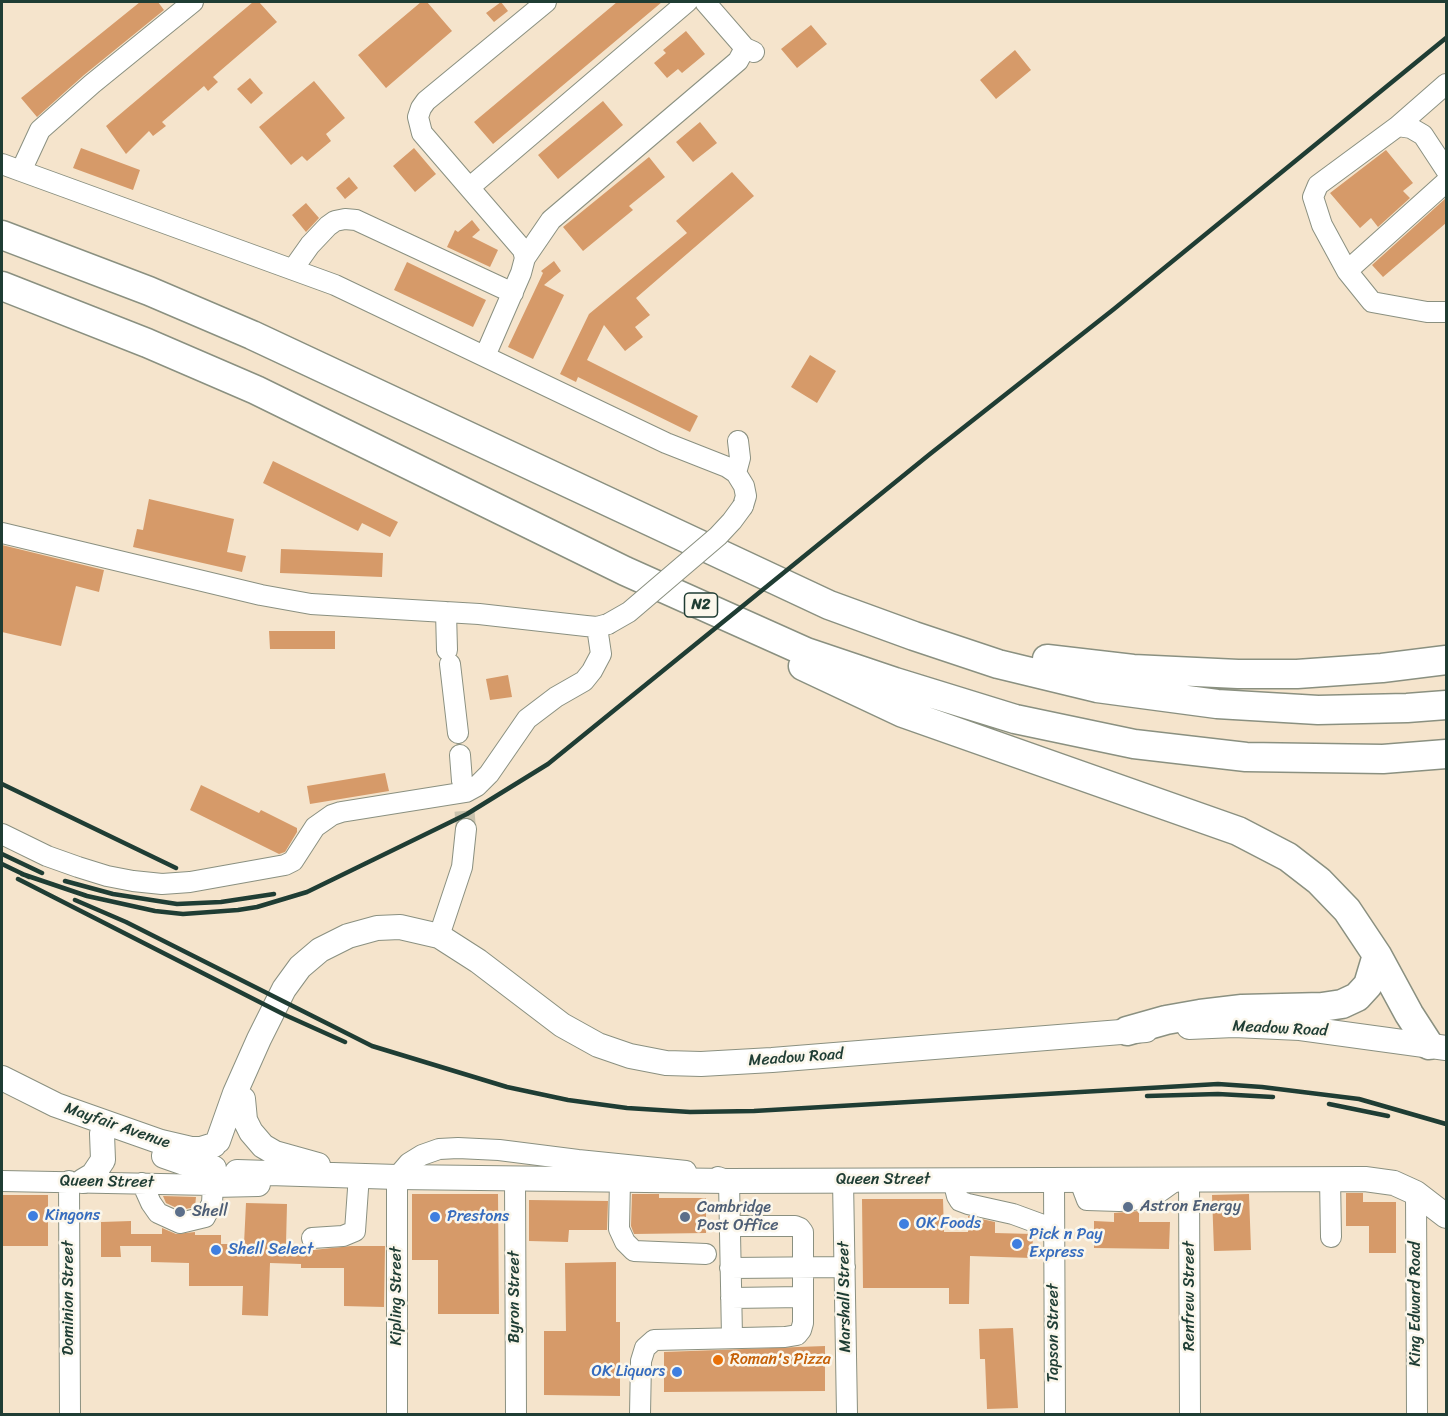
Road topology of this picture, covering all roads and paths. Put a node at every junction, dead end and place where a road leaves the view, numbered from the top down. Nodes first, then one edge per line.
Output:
1 (193, 2) edge
2 (546, 2) edge
3 (687, 2) edge
4 (705, 2) edge
5 (1446, 84) edge
6 (1398, 126) junction
7 (2, 164) edge
8 (1446, 170) edge
9 (21, 171) junction
10 (1446, 182) edge
11 (470, 187) junction
12 (2, 235) edge
13 (525, 258) junction
14 (293, 269) junction
15 (1347, 272) junction
16 (2, 286) edge
17 (513, 293) junction
18 (1446, 312) edge
19 (485, 356) junction
20 (738, 441) dead end
21 (736, 473) junction
22 (661, 525) junction
23 (2, 532) edge
24 (625, 571) junction
25 (446, 612) junction
26 (603, 626) junction
27 (1446, 660) edge
28 (1446, 705) edge
29 (458, 733) dead end
30 (1446, 754) edge
31 (460, 755) dead end
32 (462, 781) tunnel mouth
33 (466, 829) tunnel mouth
34 (2, 834) edge
35 (439, 936) junction
36 (1377, 955) junction
37 (1127, 1031) junction
38 (1438, 1047) edge
39 (2, 1078) edge
40 (236, 1103) junction
41 (56, 1105) junction
42 (126, 1131) junction
43 (102, 1134) junction
44 (222, 1159) junction
45 (354, 1175) junction
46 (398, 1177) junction
47 (1184, 1178) junction
48 (1330, 1178) junction
49 (515, 1179) junction
50 (620, 1179) junction
51 (843, 1180) junction
52 (2, 1181) edge
53 (76, 1181) junction
54 (729, 1181) junction
55 (144, 1183) junction
56 (953, 1185) junction
57 (1054, 1190) junction
58 (1416, 1193) junction
59 (1446, 1215) edge
60 (730, 1226) junction
61 (1054, 1226) junction
62 (1331, 1237) dead end
63 (312, 1238) dead end
64 (706, 1254) dead end
65 (845, 1267) junction
66 (730, 1268) junction
67 (803, 1268) junction
68 (803, 1297) junction
69 (731, 1298) junction
70 (732, 1337) junction
71 (70, 1414) edge
72 (397, 1414) edge
73 (516, 1414) edge
74 (640, 1414) edge
75 (847, 1414) edge
76 (1054, 1414) edge
77 (1190, 1414) edge
78 (1417, 1414) edge

1 - 9 street
2 - 11 street
3 - 11 street
4 - 13 street
5 - 6 street
6 - 8 street
6 - 15 street
7 - 9 street
9 - 14 street
10 - 15 street
11 - 13 street
12 - 22 highway
13 - 17 street
14 - 17 street
14 - 19 street
15 - 18 street
16 - 24 highway, N2
17 - 19 street
19 - 21 street
20 - 21 street
21 - 26 street, bridge
22 - 27 highway
22 - 28 highway
23 - 25 street
24 - 30 highway, N2
24 - 36 highway
25 - 26 street
25 - 29 street
26 - 34 street
31 - 32 street
33 - 35 street
35 - 37 main road, Meadow Road
35 - 40 main road, Meadow Road
36 - 37 highway
36 - 38 highway
37 - 38 main road, Meadow Road
39 - 41 main road, Mayfair Avenue
40 - 42 main road
40 - 44 main road, Meadow Road
40 - 45 main road
41 - 42 main road, Mayfair Avenue
41 - 43 main road, Mayfair Avenue
42 - 44 main road, Mayfair Avenue
43 - 44 main road, Mayfair Avenue
43 - 53 main road
44 - 45 main road, Queen Street
44 - 45 main road
44 - 55 street, Queen Street
44 - 55 street
45 - 46 main road, Queen Street
45 - 63 street
46 - 49 main road, Queen Street
46 - 54 street
46 - 72 street, Kipling Street
47 - 48 main road, Queen Street
47 - 57 main road, Queen Street
47 - 77 street, Renfrew Street
48 - 58 main road, Queen Street
48 - 62 street
49 - 50 main road, Queen Street
49 - 73 street, Byron Street
50 - 54 main road, Queen Street
50 - 64 street
51 - 54 main road, Queen Street
51 - 56 main road, Queen Street
51 - 65 street, Marshall Street
52 - 53 street, Queen Street
53 - 55 street, Queen Street
53 - 71 street, Dominion Street
54 - 60 street
56 - 57 main road, Queen Street
56 - 61 street
57 - 61 street, Tapson Street
58 - 59 main road, Queen Street
58 - 78 street, King Edward Road
60 - 66 street
60 - 67 street
61 - 76 street, Tapson Street
65 - 67 street
65 - 75 street, Marshall Street
66 - 67 street
66 - 69 street
67 - 68 street
68 - 69 street
68 - 70 street
69 - 70 street
70 - 74 street

